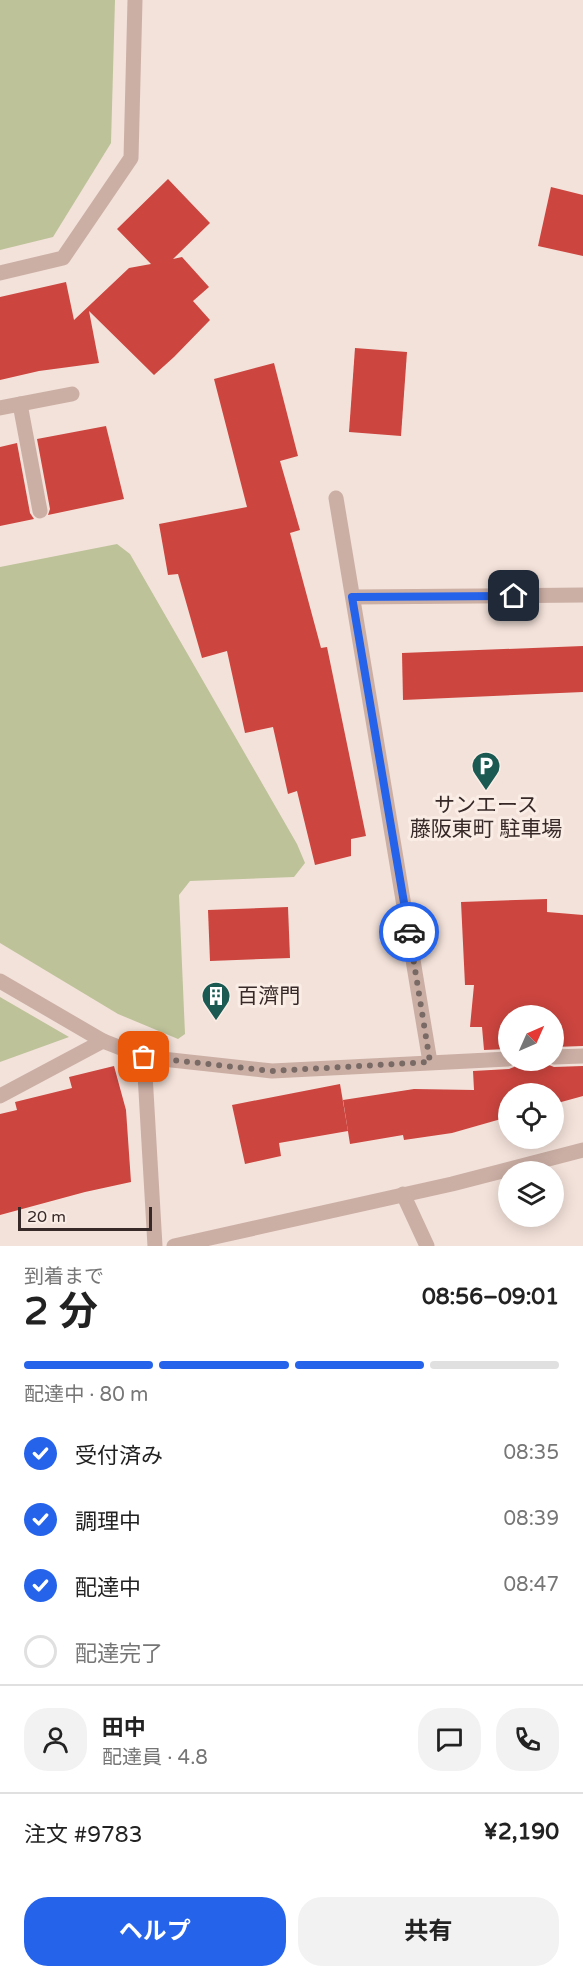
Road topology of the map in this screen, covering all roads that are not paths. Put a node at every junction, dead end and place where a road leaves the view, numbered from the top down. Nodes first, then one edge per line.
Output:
1 (135, 0) edge
2 (0, 273) edge
3 (72, 394) dead end
4 (20, 404) junction
5 (0, 408) edge
6 (336, 498) dead end
7 (40, 511) dead end
8 (583, 595) edge
9 (352, 597) junction
10 (0, 981) edge
11 (103, 1041) junction
12 (583, 1056) edge
13 (144, 1057) junction
14 (564, 1057) edge
15 (498, 1059) edge
16 (430, 1062) junction
17 (0, 1096) edge
18 (583, 1150) edge
19 (403, 1194) junction
20 (155, 1246) edge
21 (174, 1246) edge
22 (428, 1246) edge

1 - 2 street
3 - 4 street
4 - 5 street
4 - 7 street
6 - 9 street
8 - 9 street
9 - 16 street
10 - 11 street
11 - 13 street
11 - 17 street
12 - 14 street
13 - 16 street
13 - 20 street
15 - 16 street
18 - 19 street
19 - 21 street
19 - 22 street

